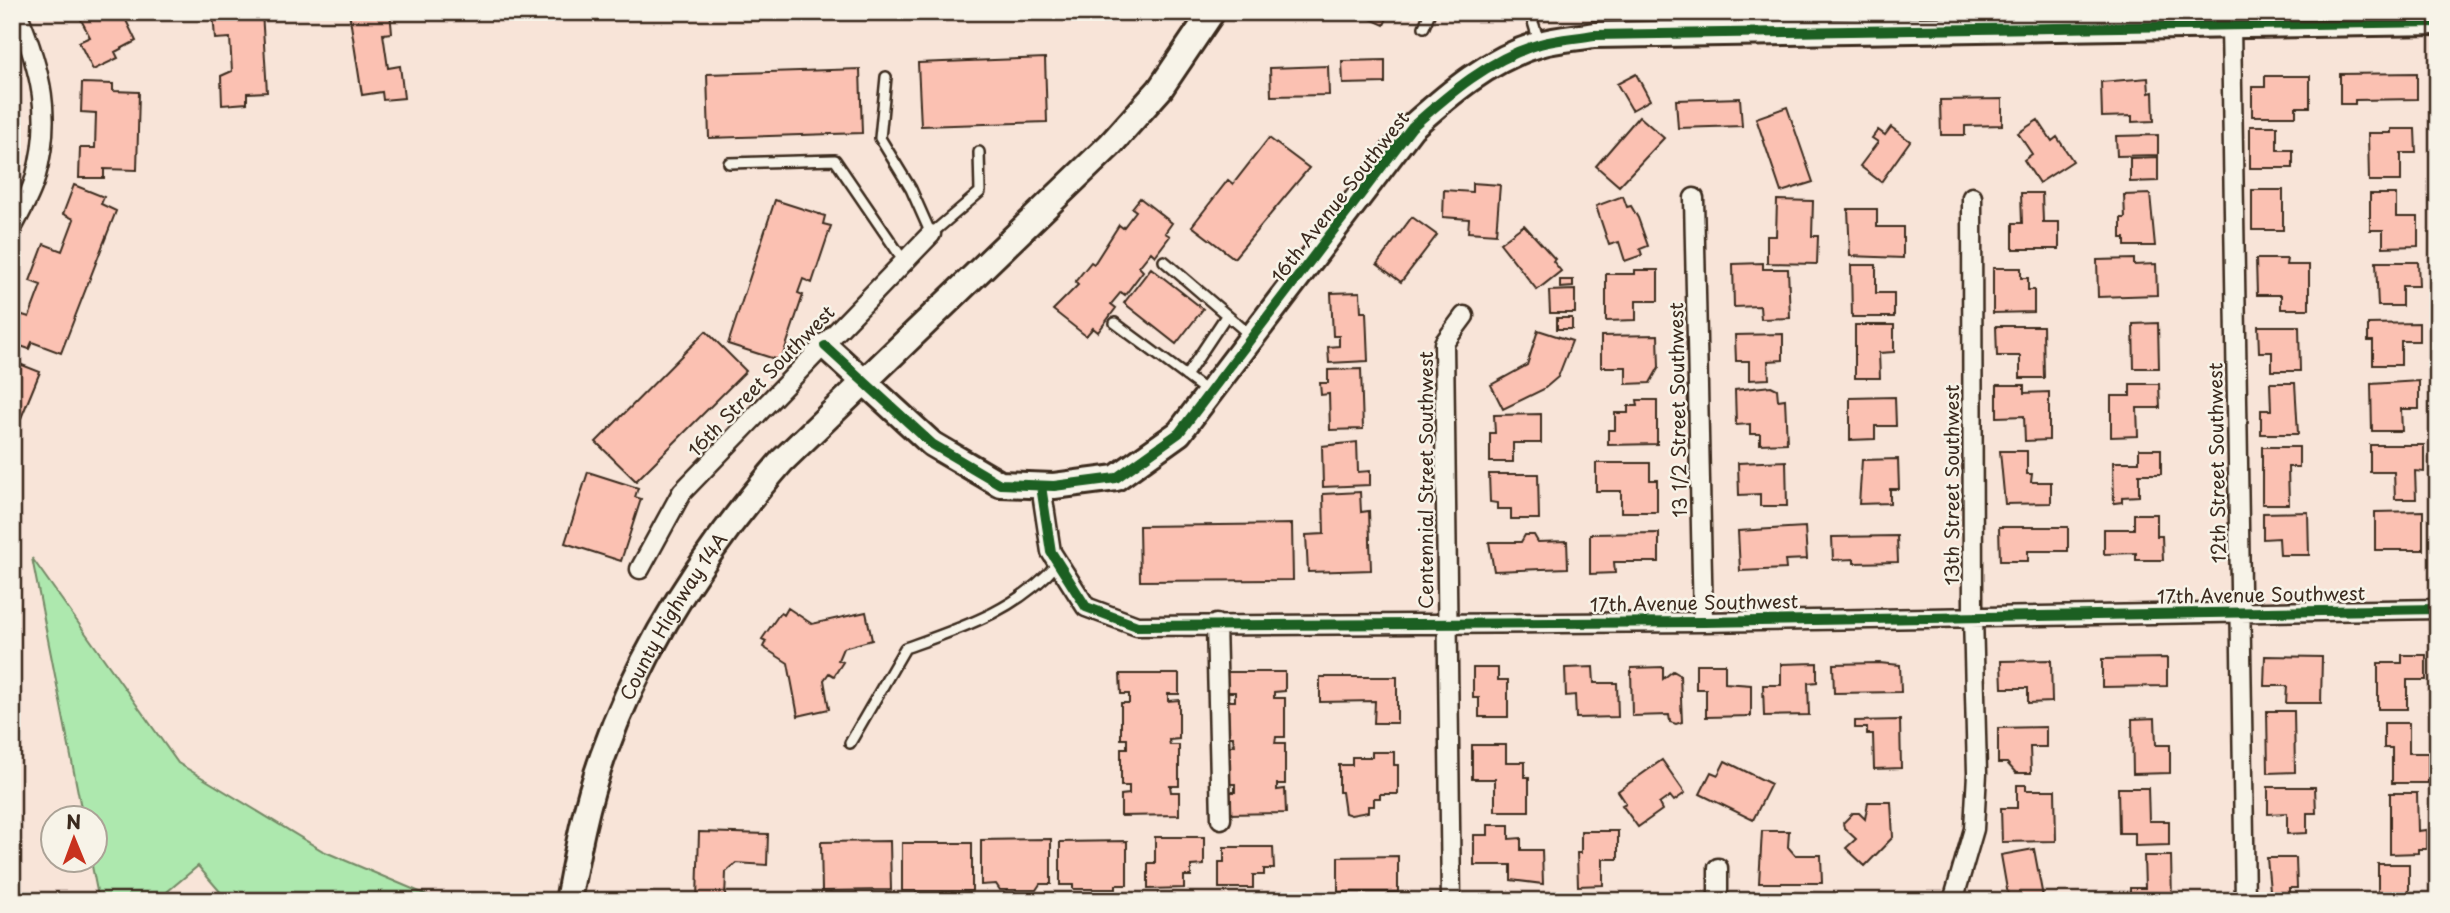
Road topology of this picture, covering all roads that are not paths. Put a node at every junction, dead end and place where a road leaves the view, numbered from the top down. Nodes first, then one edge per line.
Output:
1 (17, 12) edge
2 (1212, 12) edge
3 (1430, 12) edge
4 (1530, 12) edge
5 (2326, 17) edge
6 (1986, 20) edge
7 (1901, 21) edge
8 (2249, 21) edge
9 (1749, 22) edge
10 (2438, 22) edge
11 (1714, 23) edge
12 (1424, 27) dead end
13 (1540, 44) junction
14 (886, 77) dead end
15 (979, 152) dead end
16 (729, 163) dead end
17 (1972, 197) dead end
18 (1694, 198) dead end
19 (12, 228) edge
20 (931, 234) junction
21 (905, 261) junction
22 (1164, 261) dead end
23 (1226, 316) junction
24 (1464, 316) dead end
25 (1115, 323) dead end
26 (1254, 338) junction
27 (825, 346) junction
28 (1186, 376) junction
29 (866, 383) junction
30 (1210, 394) junction
31 (1041, 486) junction
32 (1058, 563) junction
33 (640, 569) dead end
34 (2438, 610) edge
35 (2240, 613) junction
36 (1973, 615) junction
37 (1703, 622) junction
38 (1216, 624) junction
39 (1448, 624) junction
40 (850, 743) dead end
41 (1221, 819) dead end
42 (1718, 868) dead end
43 (568, 901) edge
44 (1451, 901) edge
45 (1718, 901) edge
46 (1953, 901) edge
47 (2245, 901) edge

1 - 19 street
2 - 29 street, County Highway 14A
3 - 12 lane
4 - 13 lane
5 - 8 street, 16th Avenue Southwest
5 - 10 street, 16th Avenue Southwest
6 - 7 street, 16th Avenue Southwest
6 - 8 street, 16th Avenue Southwest
7 - 9 street, 16th Avenue Southwest
8 - 35 street, 12th Street Southwest
9 - 11 street, 16th Avenue Southwest
11 - 13 street, 16th Avenue Southwest
13 - 26 street, 16th Avenue Southwest
14 - 20 lane
15 - 20 lane
16 - 21 lane
17 - 36 street, 13th Street Southwest
18 - 37 street, 13 1/2 Street Southwest
20 - 21 street, 16th Street Southwest
21 - 27 street, 16th Street Southwest
22 - 23 lane
23 - 26 lane
23 - 28 lane
24 - 39 street, Centennial Street Southwest
25 - 28 lane
26 - 30 street, 16th Avenue Southwest
27 - 29 street, 16th Avenue Southwest
27 - 33 street, 16th Street Southwest
28 - 30 lane
29 - 31 street, 16th Avenue Southwest
29 - 43 street, County Highway 14A
30 - 31 street, 16th Avenue Southwest
31 - 32 street, 17th Avenue Southwest
32 - 38 street, 17th Avenue Southwest
32 - 40 lane
34 - 35 street, 17th Avenue Southwest
35 - 36 street, 17th Avenue Southwest
35 - 47 street, 12th Street Southwest
36 - 37 street, 17th Avenue Southwest
36 - 46 street, 13th Street Southwest
37 - 39 street, 17th Avenue Southwest
38 - 39 street, 17th Avenue Southwest
38 - 41 street
39 - 44 street, Centennial Street Southwest
42 - 45 street

